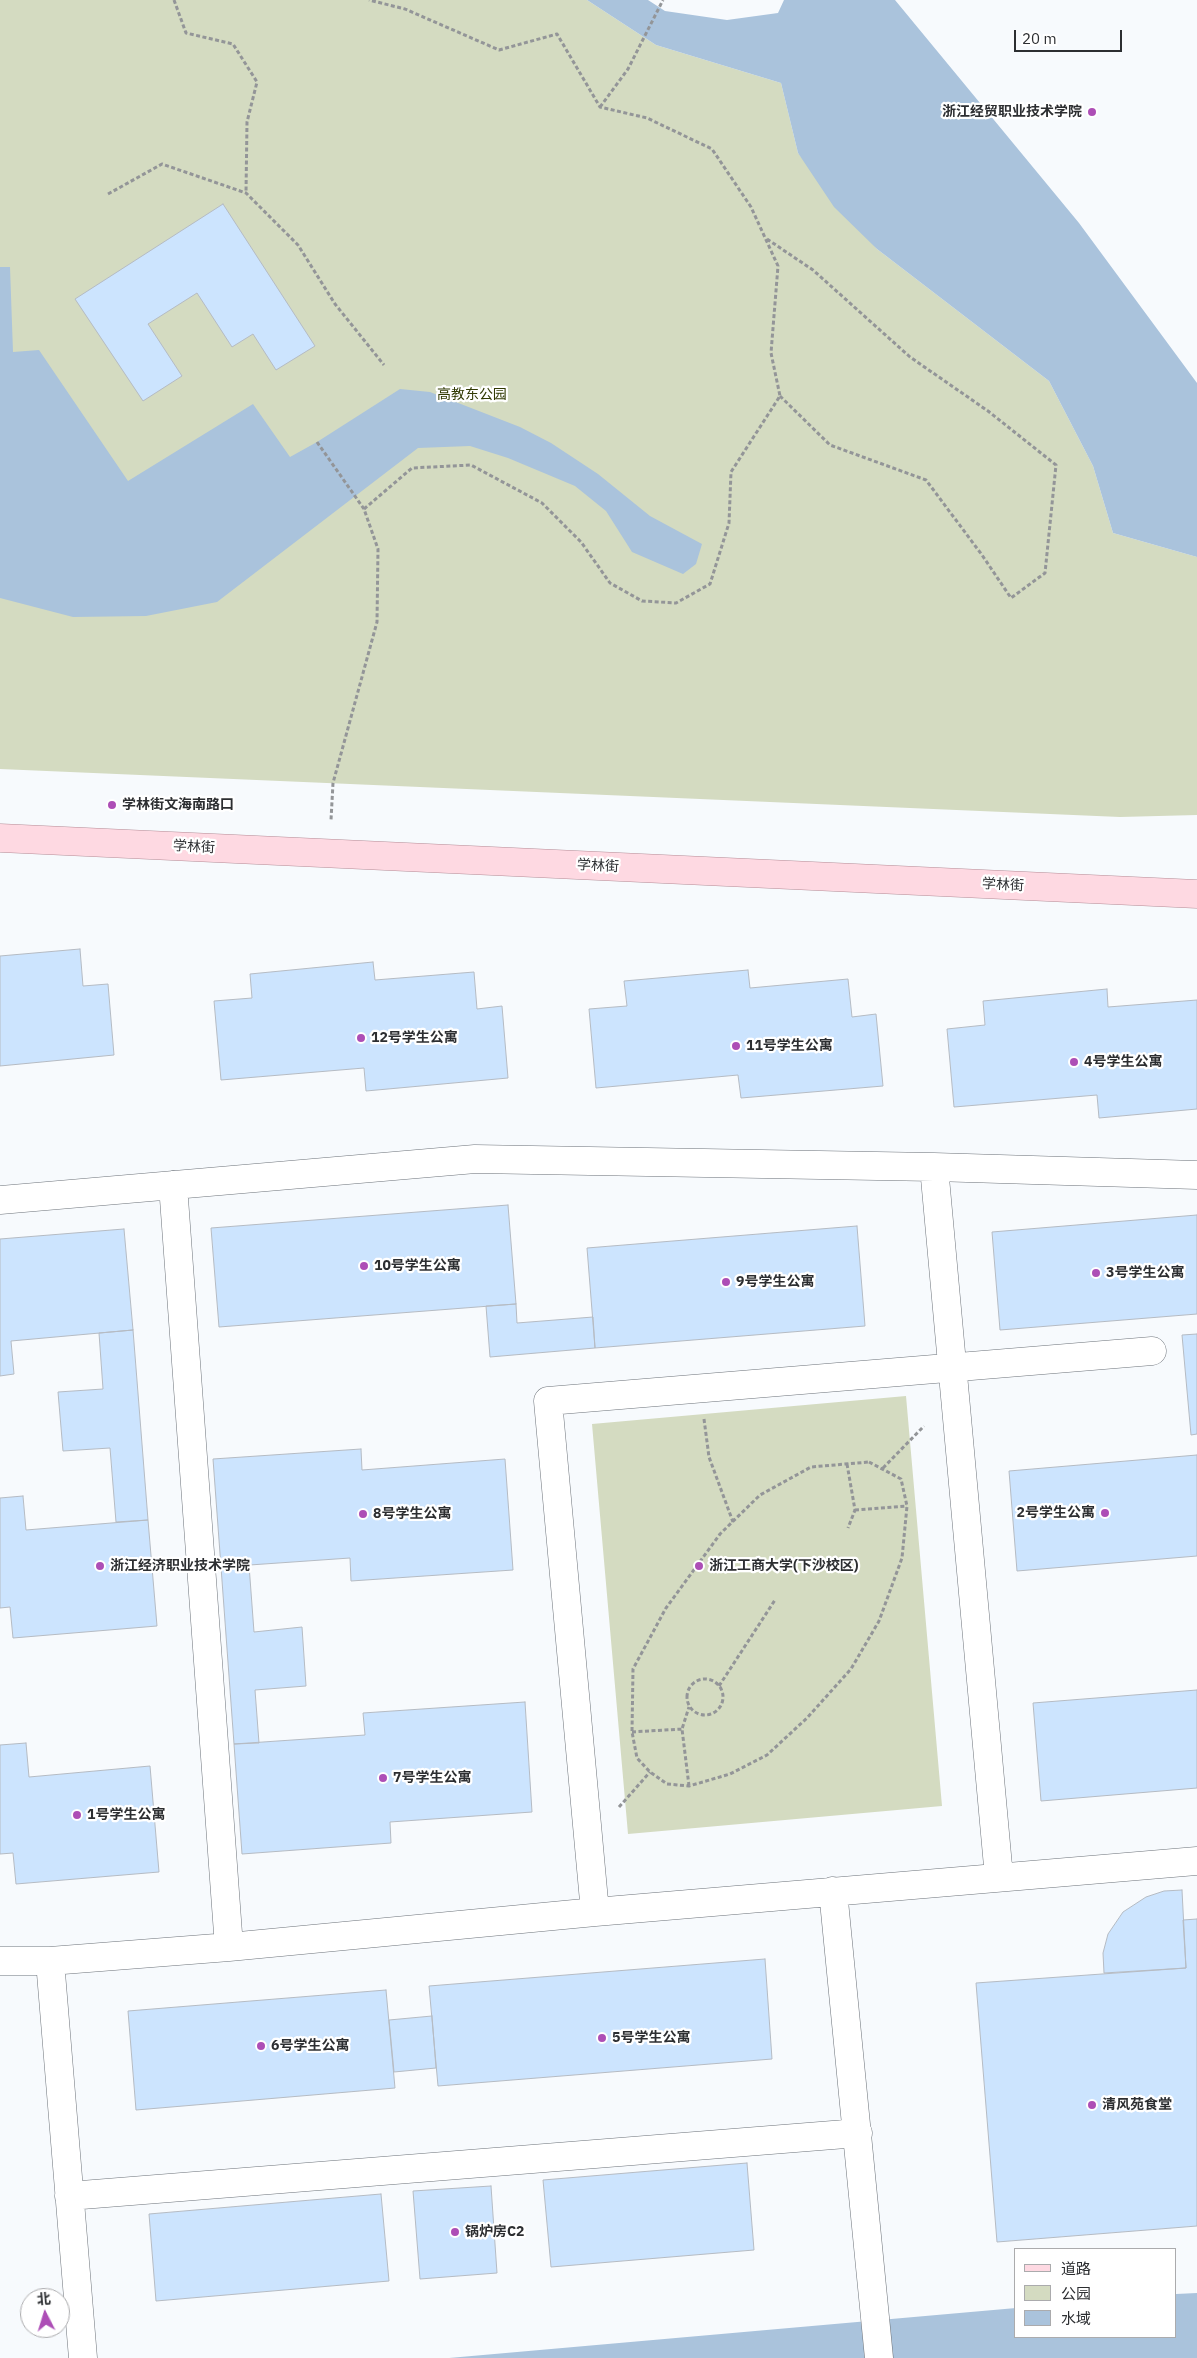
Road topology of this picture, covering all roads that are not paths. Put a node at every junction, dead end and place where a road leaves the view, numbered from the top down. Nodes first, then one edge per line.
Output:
1 (0, 838) edge
2 (1197, 894) edge
3 (934, 1167) junction
4 (1197, 1176) edge
5 (173, 1185) junction
6 (0, 1200) edge
7 (1152, 1351) dead end
8 (951, 1366) junction
9 (1197, 1861) edge
10 (999, 1878) junction
11 (833, 1891) junction
12 (595, 1912) junction
13 (229, 1947) junction
14 (50, 1960) junction
15 (0, 1961) edge
16 (858, 2133) junction
17 (70, 2196) junction
18 (82, 2346) edge
19 (879, 2358) edge

1 - 2 main road, 学林街
3 - 4 street
3 - 5 street
3 - 8 street
5 - 6 street
5 - 13 street
7 - 8 street
8 - 10 street
8 - 12 street
9 - 10 street
10 - 11 street
11 - 12 street
11 - 16 street
12 - 13 street
13 - 14 street
14 - 15 street
14 - 17 street
16 - 17 street
16 - 19 street
17 - 18 street

